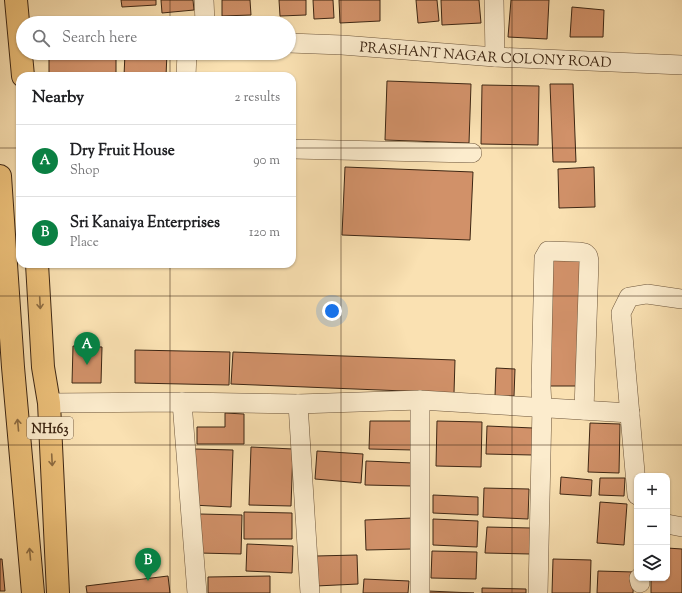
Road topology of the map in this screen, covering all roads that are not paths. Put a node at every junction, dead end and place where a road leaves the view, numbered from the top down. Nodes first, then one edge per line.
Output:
1 (16, 0) edge
2 (204, 0) edge
3 (494, 0) edge
4 (18, 16) edge
5 (205, 16) edge
6 (296, 43) edge
7 (495, 57) junction
8 (21, 60) edge
9 (187, 60) edge
10 (682, 65) edge
11 (22, 72) edge
12 (186, 72) edge
13 (296, 149) edge
14 (472, 153) dead end
15 (0, 176) edge
16 (0, 183) edge
17 (37, 268) edge
18 (682, 299) edge
19 (420, 400) junction
20 (182, 402) junction
21 (49, 403) junction
22 (298, 404) junction
23 (542, 407) junction
24 (584, 410) junction
25 (630, 413) junction
26 (635, 473) edge
27 (670, 525) edge
28 (682, 527) edge
29 (33, 593) edge
30 (58, 593) edge
31 (197, 593) edge
32 (310, 593) edge
33 (420, 593) edge
34 (538, 593) edge

1 - 4 highway
2 - 5 street
3 - 7 street
6 - 7 street, PRASHANT NAGAR COLONY ROAD
7 - 10 street, PRASHANT NAGAR COLONY ROAD
8 - 11 highway
9 - 12 street
13 - 14 street
15 - 16 highway, NH163
29 -> 16 highway, NH163
17 -> 21 highway, NH163
18 - 25 street
19 - 22 street
19 - 23 street
19 - 33 street
20 - 21 street
20 - 22 street
20 - 31 street
21 -> 30 highway, NH163
22 - 32 street
23 - 24 street
23 - 24 street
23 - 34 street
24 - 25 street
25 - 26 street
27 - 28 street

